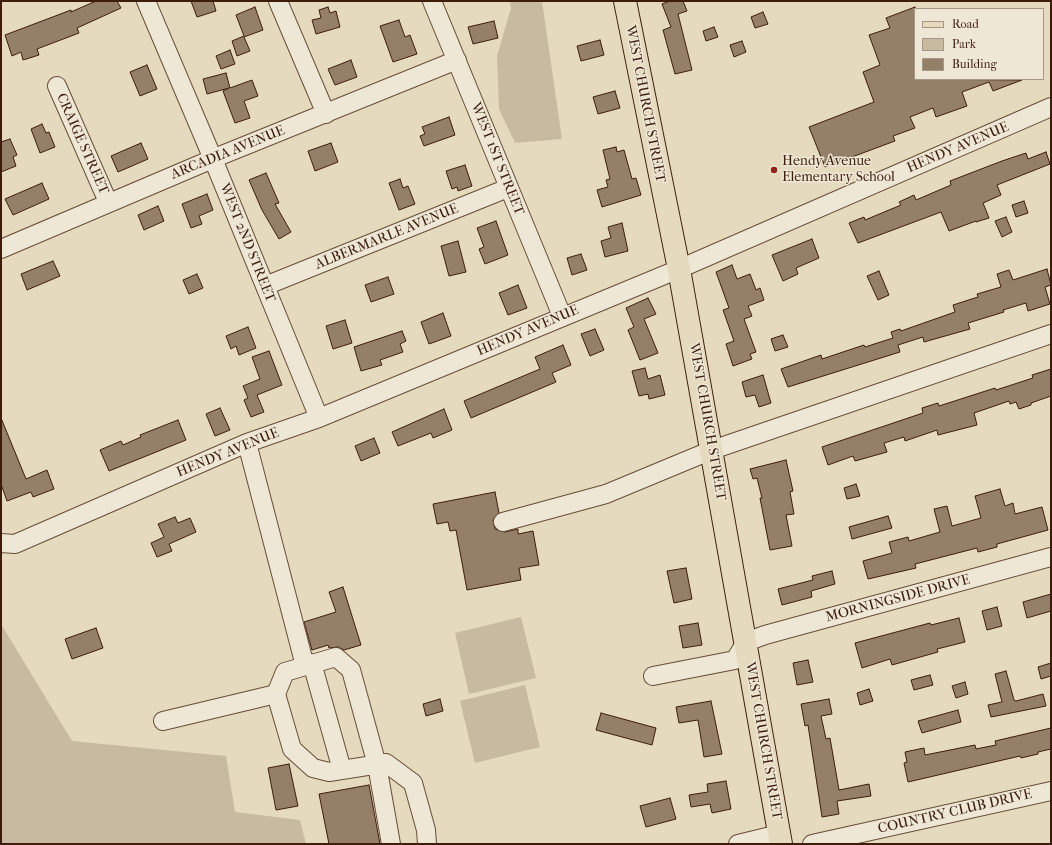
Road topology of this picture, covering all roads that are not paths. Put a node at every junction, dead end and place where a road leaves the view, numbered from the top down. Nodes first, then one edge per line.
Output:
1 (146, 1) edge
2 (278, 1) edge
3 (432, 1) edge
4 (625, 1) edge
5 (457, 60) junction
6 (57, 86) dead end
7 (1051, 107) edge
8 (326, 114) junction
9 (213, 159) junction
10 (508, 188) junction
11 (108, 202) junction
12 (3, 244) edge
13 (679, 269) junction
14 (265, 286) junction
15 (562, 316) junction
16 (1051, 334) edge
17 (319, 418) junction
18 (247, 443) junction
19 (712, 450) junction
20 (503, 522) dead end
21 (1, 544) edge
22 (1051, 557) edge
23 (746, 642) junction
24 (308, 665) junction
25 (653, 676) dead end
26 (276, 694) junction
27 (163, 721) dead end
28 (377, 765) junction
29 (342, 770) junction
30 (1051, 790) edge
31 (780, 839) edge
32 (390, 844) edge
33 (427, 844) edge
34 (738, 844) edge
35 (812, 844) edge

1 - 9 street, WEST 2ND STREET
2 - 8 street
3 - 5 street, WEST 1ST STREET
4 - 13 main road, WEST CHURCH STREET
5 - 8 street, ARCADIA AVENUE
5 - 10 street, WEST 1ST STREET
6 - 11 street, CRAIGE STREET
7 - 13 street, HENDY AVENUE
8 - 9 street, ARCADIA AVENUE
9 - 11 street, ARCADIA AVENUE
9 - 14 street, WEST 2ND STREET
10 - 14 street, ALBERMARLE AVENUE
10 - 15 street, WEST 1ST STREET
11 - 12 street, ARCADIA AVENUE
13 - 15 street, HENDY AVENUE
13 - 19 main road, WEST CHURCH STREET
14 - 17 street, WEST 2ND STREET
15 - 17 street, HENDY AVENUE
16 - 19 street
17 - 18 street, HENDY AVENUE
18 - 21 street, HENDY AVENUE
18 - 24 street
19 - 20 street
19 - 23 main road, WEST CHURCH STREET
22 - 23 street, MORNINGSIDE DRIVE
23 - 25 street
23 - 31 main road, WEST CHURCH STREET
24 - 26 street
24 - 28 street
24 - 29 street
26 - 27 street
26 - 29 street
28 - 29 street
28 - 32 street
28 - 33 street
30 - 35 street, COUNTRY CLUB DRIVE
31 - 34 street

